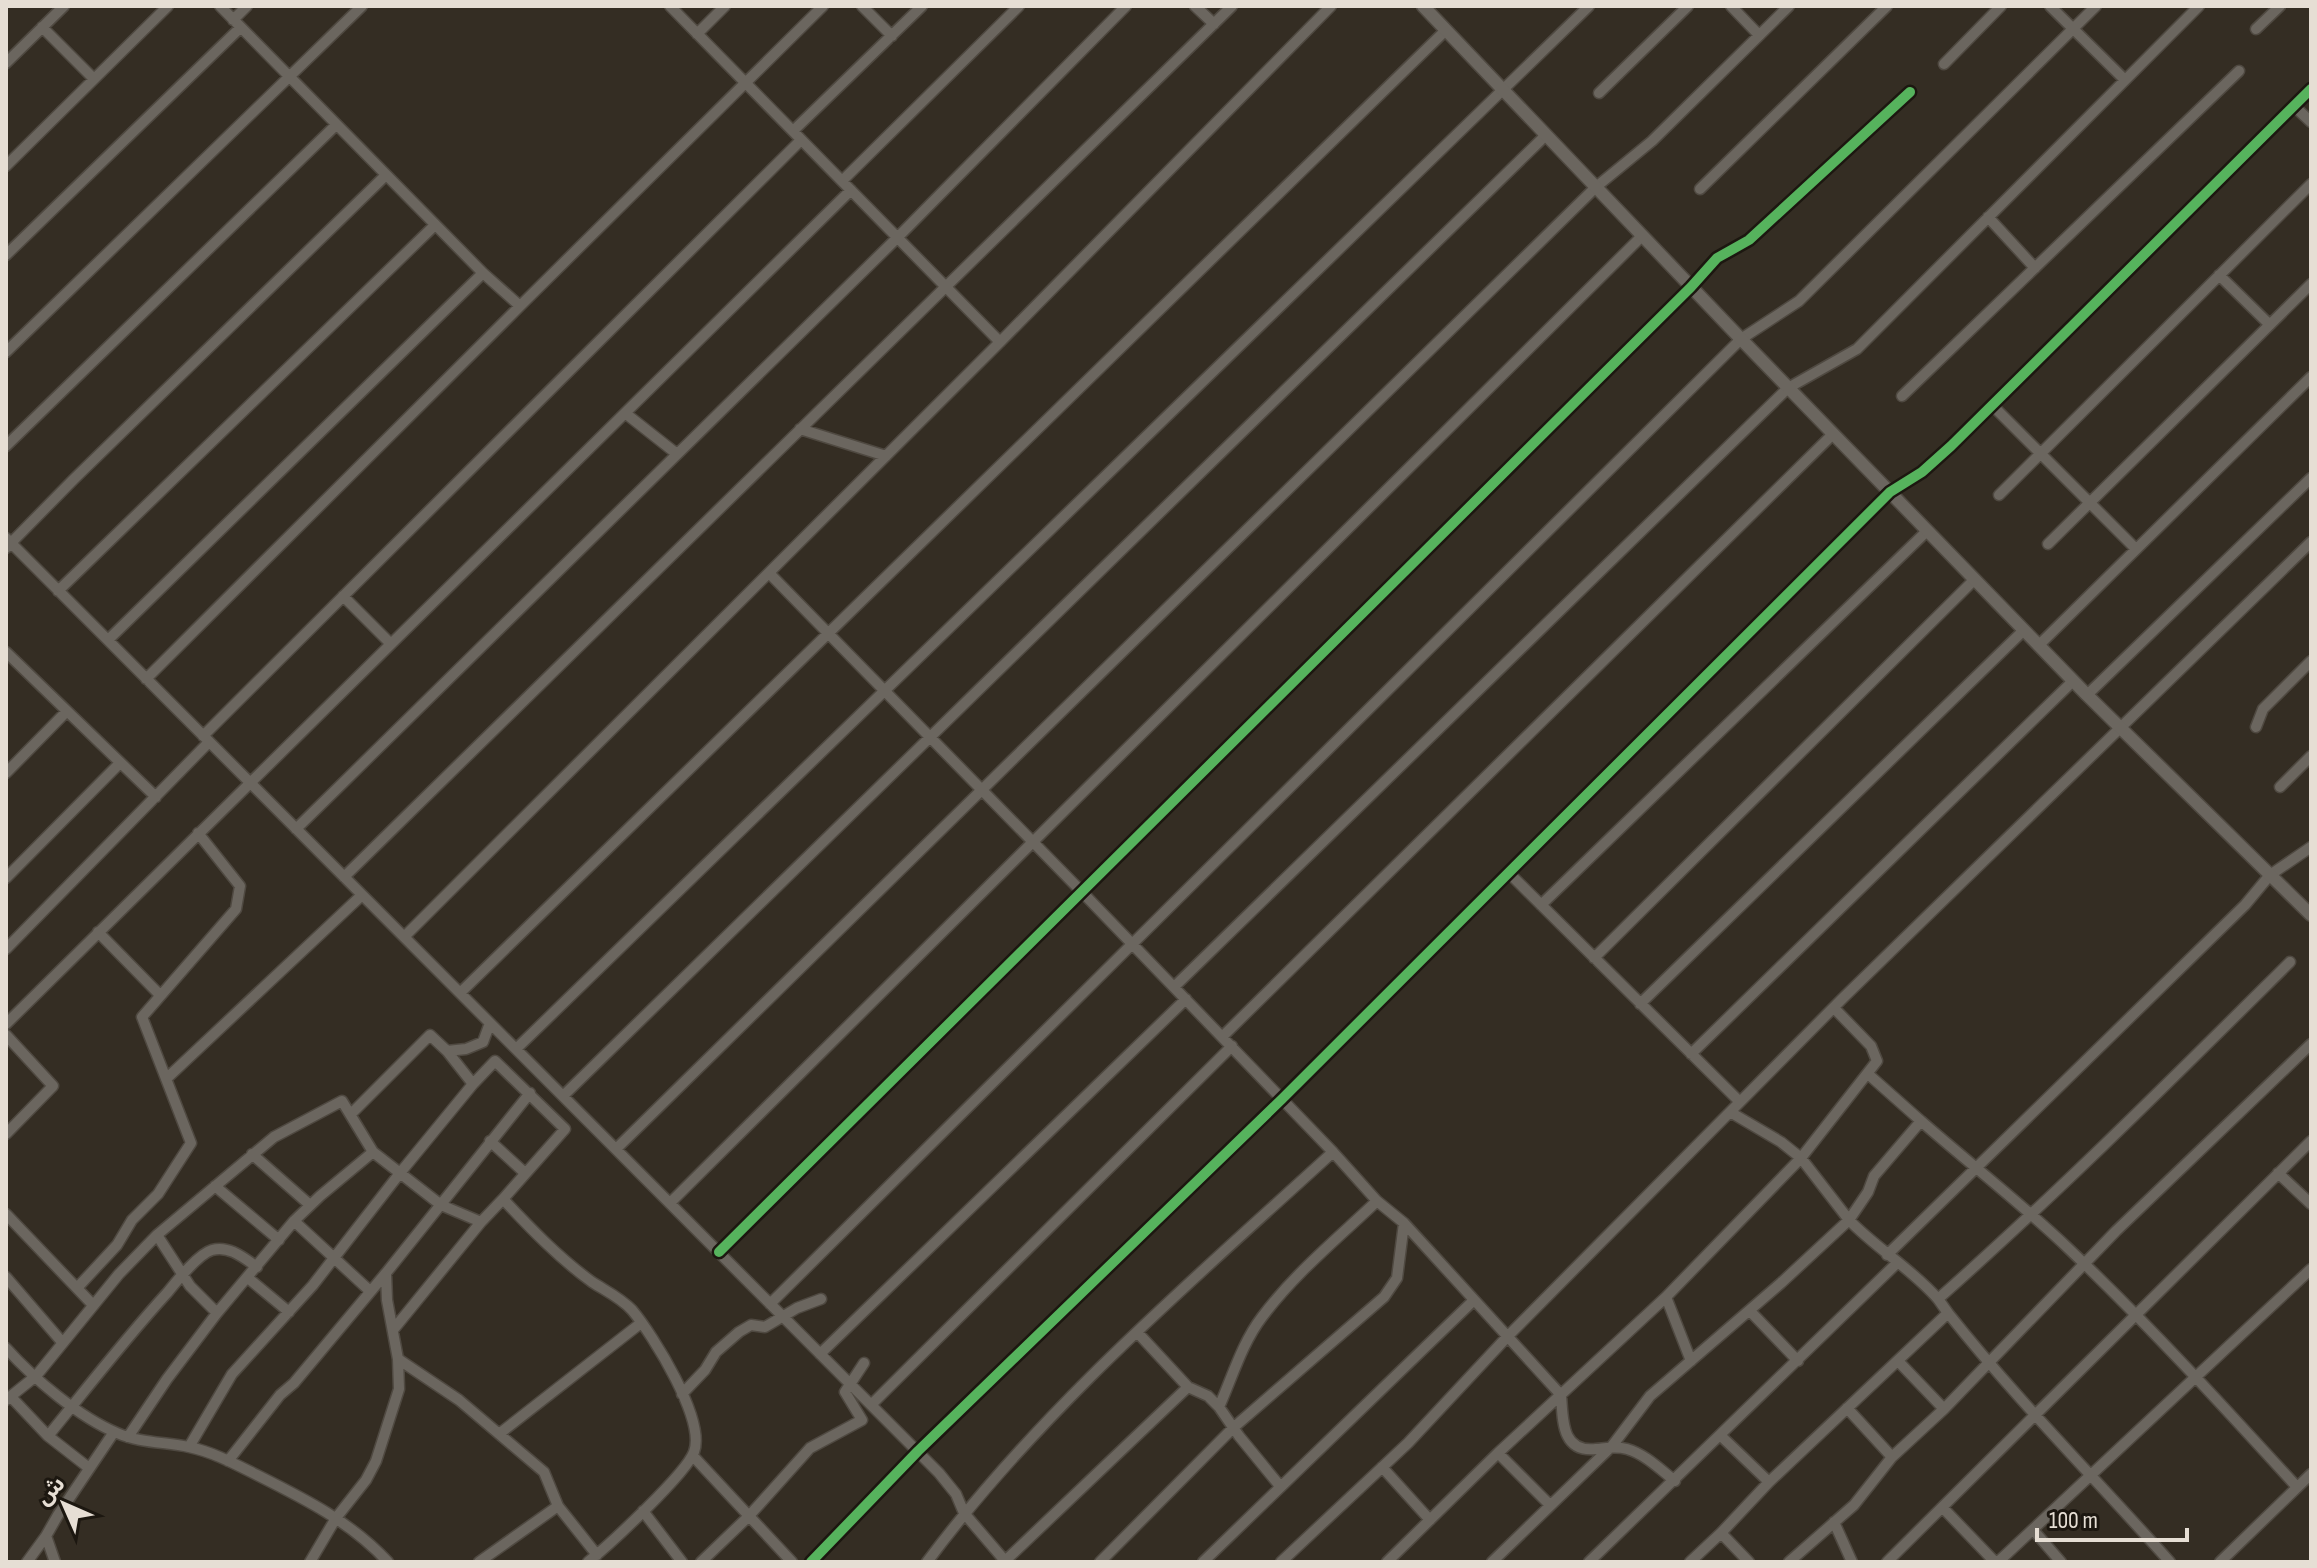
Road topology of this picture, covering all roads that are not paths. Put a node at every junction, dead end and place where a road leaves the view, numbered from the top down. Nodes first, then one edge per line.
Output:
1 (64, 6) edge
2 (168, 6) edge
3 (220, 6) edge
4 (247, 6) edge
5 (362, 6) edge
6 (670, 6) edge
7 (725, 6) edge
8 (823, 6) edge
9 (862, 6) edge
10 (922, 6) edge
11 (1019, 6) edge
12 (1126, 6) edge
13 (1195, 6) edge
14 (1232, 6) edge
15 (1331, 6) edge
16 (1424, 6) edge
17 (1589, 6) edge
18 (1688, 6) edge
19 (1731, 6) edge
20 (1789, 6) edge
21 (1887, 6) edge
22 (2001, 6) edge
23 (2050, 6) edge
24 (2096, 6) edge
25 (2199, 6) edge
26 (2280, 6) edge
27 (237, 24) junction
28 (1214, 24) junction
29 (42, 27) junction
30 (2073, 29) junction
31 (2256, 29) dead end
32 (1446, 30) junction
33 (697, 34) junction
34 (1759, 35) junction
35 (892, 36) junction
36 (6, 63) edge
37 (1944, 64) dead end
38 (2239, 71) dead end
39 (290, 77) junction
40 (94, 79) junction
41 (2125, 80) junction
42 (744, 82) junction
43 (2311, 89) edge
44 (1504, 90) junction
45 (1910, 92) dead end
46 (1599, 93) dead end
47 (2294, 106) junction
48 (2311, 122) edge
49 (336, 125) junction
50 (793, 131) junction
51 (1546, 135) junction
52 (801, 140) junction
53 (6, 166) edge
54 (386, 175) junction
55 (842, 181) junction
56 (2311, 184) edge
57 (1596, 187) junction
58 (1700, 189) dead end
59 (851, 190) junction
60 (1988, 217) junction
61 (435, 225) junction
62 (1642, 236) junction
63 (897, 238) junction
64 (6, 255) edge
65 (2035, 268) junction
66 (483, 273) junction
67 (2219, 275) junction
68 (2311, 284) edge
69 (945, 287) junction
70 (1691, 287) junction
71 (520, 306) junction
72 (2269, 324) junction
73 (1741, 339) junction
74 (1000, 342) junction
75 (6, 352) edge
76 (2311, 377) edge
77 (1788, 388) junction
78 (1902, 396) dead end
79 (1992, 405) junction
80 (625, 413) junction
81 (800, 429) junction
82 (1833, 434) junction
83 (6, 446) edge
84 (2040, 453) junction
85 (677, 454) junction
86 (886, 456) junction
87 (2311, 478) edge
88 (1890, 492) junction
89 (1999, 495) dead end
90 (2089, 503) junction
91 (1927, 531) junction
92 (2311, 542) edge
93 (8, 543) edge
94 (2048, 544) dead end
95 (2136, 549) junction
96 (769, 573) junction
97 (1975, 579) junction
98 (58, 591) junction
99 (343, 596) junction
100 (2024, 630) junction
101 (828, 633) junction
102 (108, 640) junction
103 (390, 643) junction
104 (2039, 645) junction
105 (6, 652) edge
106 (15, 661) junction
107 (2311, 661) edge
108 (6, 670) edge
109 (146, 679) junction
110 (2073, 681) junction
111 (885, 691) junction
112 (2087, 695) junction
113 (67, 711) junction
114 (2256, 727) dead end
115 (2121, 729) junction
116 (930, 737) junction
117 (206, 739) junction
118 (2311, 756) edge
119 (120, 763) junction
120 (6, 773) edge
121 (249, 782) junction
122 (2280, 787) dead end
123 (982, 790) junction
124 (156, 797) junction
125 (296, 829) junction
126 (198, 833) junction
127 (1033, 842) junction
128 (2311, 847) edge
129 (1510, 874) junction
130 (2270, 875) junction
131 (344, 877) junction
132 (6, 878) edge
133 (1082, 892) junction
134 (362, 895) junction
135 (1541, 905) junction
136 (2311, 915) edge
137 (98, 932) junction
138 (404, 937) junction
139 (1132, 944) junction
140 (6, 949) edge
141 (1594, 958) junction
142 (2290, 962) dead end
143 (1174, 987) junction
144 (460, 993) junction
145 (160, 995) junction
146 (1186, 999) junction
147 (1640, 1004) junction
148 (1834, 1008) junction
149 (490, 1023) junction
150 (6, 1024) edge
151 (6, 1035) edge
152 (1222, 1037) junction
153 (2311, 1044) edge
154 (1232, 1046) junction
155 (516, 1049) junction
156 (447, 1051) junction
157 (1691, 1054) junction
158 (1868, 1074) junction
159 (166, 1079) junction
160 (473, 1084) junction
161 (530, 1093) junction
162 (563, 1096) junction
163 (1282, 1099) junction
164 (1740, 1102) junction
165 (1730, 1112) junction
166 (351, 1114) junction
167 (1921, 1121) junction
168 (6, 1134) edge
169 (490, 1141) junction
170 (2311, 1141) edge
171 (616, 1149) junction
172 (373, 1152) junction
173 (1333, 1152) junction
174 (252, 1154) junction
175 (1801, 1158) junction
176 (1975, 1168) junction
177 (400, 1173) junction
178 (525, 1173) junction
179 (2278, 1173) junction
180 (215, 1186) junction
181 (503, 1199) junction
182 (1377, 1201) junction
183 (670, 1203) junction
184 (2311, 1204) edge
185 (310, 1205) junction
186 (441, 1205) junction
187 (6, 1214) edge
188 (2031, 1217) junction
189 (1849, 1220) junction
190 (294, 1221) junction
191 (481, 1222) junction
192 (1404, 1223) junction
193 (157, 1235) junction
194 (279, 1240) junction
195 (719, 1252) junction
196 (1887, 1255) junction
197 (336, 1257) junction
198 (1897, 1263) junction
199 (2084, 1264) junction
200 (257, 1267) junction
201 (2311, 1269) edge
202 (386, 1273) junction
203 (183, 1275) junction
204 (6, 1277) edge
205 (248, 1278) junction
206 (77, 1288) junction
207 (370, 1291) junction
208 (1666, 1297) junction
209 (821, 1299) dead end
210 (1938, 1299) junction
211 (1473, 1301) junction
212 (770, 1304) junction
213 (93, 1305) junction
214 (1750, 1311) junction
215 (289, 1312) junction
216 (217, 1313) junction
217 (1948, 1313) junction
218 (783, 1316) junction
219 (2136, 1316) junction
220 (641, 1323) junction
221 (393, 1330) junction
222 (1137, 1332) junction
223 (1507, 1337) junction
224 (62, 1342) junction
225 (6, 1348) edge
226 (820, 1354) junction
227 (398, 1359) junction
228 (1691, 1361) junction
229 (1798, 1361) junction
230 (1898, 1361) junction
231 (864, 1363) dead end
232 (1988, 1364) junction
233 (36, 1376) junction
234 (2195, 1376) junction
235 (849, 1383) junction
236 (1188, 1387) junction
237 (682, 1394) junction
238 (1561, 1395) junction
239 (9, 1399) edge
240 (871, 1405) junction
241 (72, 1406) junction
242 (1219, 1407) junction
243 (1847, 1408) junction
244 (1944, 1409) junction
245 (2034, 1416) junction
246 (1233, 1428) junction
247 (114, 1432) junction
248 (499, 1434) junction
249 (48, 1436) junction
250 (1721, 1436) junction
251 (128, 1437) junction
252 (1612, 1446) junction
253 (189, 1447) junction
254 (918, 1451) junction
255 (1498, 1453) junction
256 (693, 1456) junction
257 (1892, 1457) junction
258 (228, 1461) junction
259 (1382, 1467) junction
260 (89, 1468) junction
261 (2311, 1474) edge
262 (2092, 1475) junction
263 (1675, 1481) junction
264 (1769, 1482) junction
265 (1280, 1486) junction
266 (2297, 1487) junction
267 (1550, 1505) junction
268 (558, 1506) junction
269 (1943, 1508) junction
270 (643, 1511) junction
271 (964, 1513) junction
272 (748, 1517) junction
273 (336, 1518) junction
274 (1430, 1520) junction
275 (1834, 1522) junction
276 (2034, 1531) junction
277 (1721, 1533) junction
278 (46, 1536) junction
279 (593, 1558) edge
280 (708, 1560) edge
281 (1006, 1561) edge
282 (1592, 1561) edge
283 (27, 1562) edge
284 (55, 1562) edge
285 (310, 1562) edge
286 (388, 1562) edge
287 (479, 1562) edge
288 (682, 1562) edge
289 (792, 1562) edge
290 (811, 1562) edge
291 (927, 1562) edge
292 (1100, 1562) edge
293 (1203, 1562) edge
294 (1281, 1562) edge
295 (1387, 1562) edge
296 (1492, 1562) edge
297 (1690, 1562) edge
298 (1749, 1562) edge
299 (1789, 1562) edge
300 (1852, 1562) edge
301 (1887, 1562) edge
302 (1997, 1562) edge
303 (2061, 1562) edge
304 (2170, 1562) edge
305 (2220, 1562) edge

1 - 29 street
2 - 40 street
3 - 27 street
4 - 27 street
5 - 39 street
6 - 33 street
7 - 33 street
8 - 42 street
9 - 35 street
10 - 35 street
11 - 55 street
12 - 63 street
13 - 28 street
14 - 28 street
15 - 74 street
16 - 32 street
17 - 44 street
18 - 46 street
19 - 34 street
20 - 34 street
21 - 58 street
22 - 37 street
23 - 30 street
24 - 30 street
25 - 41 street
26 - 31 street
27 - 39 street
27 - 64 street
28 - 69 street
29 - 36 street
29 - 40 street
30 - 41 street
30 - 73 street
32 - 44 street
32 - 101 street
33 - 42 street
34 - 57 street
35 - 50 street
38 - 65 street
39 - 49 street
39 - 75 street
40 - 53 street
41 - 60 street
42 - 50 street
42 - 71 street
43 - 47 street
44 - 51 street
44 - 111 street
45 - 70 street
47 - 48 street
47 - 79 street
49 - 54 street
49 - 83 street
50 - 52 street
51 - 57 street
51 - 116 street
52 - 55 street
52 - 99 street
54 - 61 street
54 - 93 street
55 - 59 street
56 - 67 street
57 - 62 street
57 - 123 street
59 - 63 street
59 - 80 street
60 - 65 street
60 - 77 street
61 - 66 street
61 - 98 street
62 - 70 street
62 - 127 street
63 - 69 street
63 - 85 street
65 - 78 street
66 - 71 street
66 - 102 street
67 - 72 street
67 - 84 street
68 - 72 street
69 - 74 street
69 - 81 street
70 - 73 street
70 - 133 street
71 - 109 street
72 - 90 street
73 - 77 street
73 - 139 street
74 - 86 street
76 - 95 street
77 - 82 street
77 - 143 street
79 - 84 street
79 - 88 street
80 - 85 street
80 - 103 street
81 - 86 street
81 - 131 street
82 - 88 street
82 - 152 street
84 - 89 street
84 - 90 street
85 - 125 street
86 - 96 street
87 - 112 street
88 - 91 street
88 - 129 street
90 - 94 street
90 - 95 street
91 - 97 street
91 - 135 street
92 - 115 street
93 - 98 street
95 - 104 street
96 - 101 street
96 - 138 street
97 - 100 street
97 - 141 street
98 - 102 street
99 - 103 street
99 - 117 street
100 - 104 street
100 - 147 street
101 - 111 street
101 - 144 street
102 - 109 street
103 - 121 street
104 - 110 street
105 - 106 street
106 - 108 street
106 - 113 street
107 - 114 street
109 - 117 street
110 - 112 street
110 - 157 street
111 - 116 street
111 - 155 street
112 - 115 street
113 - 119 street
113 - 120 street
115 - 130 street
115 - 148 street
116 - 123 street
116 - 162 street
117 - 121 street
117 - 124 street
118 - 122 street
119 - 124 street
119 - 132 street
121 - 125 street
121 - 126 street
123 - 127 street
123 - 171 street
124 - 140 street
125 - 131 street
126 - 137 street
126 - 145 street
127 - 133 street
127 - 183 street
128 - 130 street
129 - 135 street
129 - 163 street
130 - 136 street
130 - 176 street
131 - 134 street
133 - 139 street
133 - 195 street
134 - 138 street
134 - 159 street
135 - 141 street
137 - 145 street
137 - 150 street
138 - 144 street
139 - 143 street
139 - 212 street
141 - 147 street
142 - 188 street
143 - 146 street
144 - 149 street
145 - 159 street
146 - 152 street
146 - 226 street
147 - 157 street
148 - 158 street
148 - 164 street
149 - 155 street
149 - 156 street
151 - 168 street
152 - 154 street
153 - 199 street
154 - 163 street
154 - 240 street
155 - 162 street
156 - 160 street
156 - 166 street
157 - 164 street
158 - 167 street
158 - 175 street
159 - 206 street
160 - 161 street
160 - 177 street
161 - 169 street
161 - 178 street
162 - 171 street
163 - 173 street
163 - 254 street
164 - 165 street
165 - 175 street
165 - 223 street
166 - 172 street
166 - 174 street
167 - 176 street
167 - 189 street
169 - 178 street
169 - 186 street
170 - 179 street
171 - 183 street
172 - 177 street
172 - 185 street
173 - 182 street
173 - 222 street
174 - 180 street
174 - 185 street
175 - 189 street
175 - 208 street
176 - 188 street
176 - 196 street
177 - 186 street
177 - 197 street
178 - 181 street
179 - 184 street
179 - 219 street
180 - 193 street
180 - 194 street
181 - 191 street
181 - 220 street
182 - 192 street
182 - 242 street
183 - 195 street
185 - 190 street
186 - 191 street
186 - 202 street
187 - 206 street
188 - 199 street
188 - 210 street
189 - 196 street
189 - 214 street
190 - 194 street
190 - 197 street
191 - 221 street
192 - 211 street
192 - 246 street
193 - 203 street
193 - 213 street
194 - 200 street
195 - 212 street
196 - 198 street
197 - 207 street
197 - 215 street
198 - 210 street
198 - 229 street
199 - 219 street
199 - 232 street
200 - 203 street
200 - 205 street
201 - 234 street
202 - 207 street
202 - 221 street
203 - 216 street
203 - 241 street
204 - 224 street
205 - 215 street
205 - 216 street
206 - 213 street
207 - 258 street
208 - 228 street
208 - 238 street
209 - 218 street
210 - 217 street
211 - 223 street
211 - 265 street
212 - 218 street
213 - 224 street
214 - 228 street
214 - 229 street
215 - 253 street
216 - 251 street
217 - 230 street
217 - 232 street
218 - 226 street
218 - 237 street
219 - 234 street
219 - 245 street
220 - 237 street
220 - 248 street
221 - 227 street
222 - 236 street
222 - 271 street
223 - 238 street
223 - 259 street
224 - 233 street
225 - 233 street
226 - 235 street
227 - 248 street
227 - 273 street
228 - 252 street
229 - 250 street
230 - 243 street
230 - 244 street
231 - 235 street
232 - 244 street
232 - 245 street
233 - 239 street
233 - 241 street
234 - 262 street
234 - 266 street
235 - 240 street
235 - 272 street
236 - 242 street
236 - 281 street
237 - 256 street
238 - 252 street
238 - 255 street
239 - 249 street
240 - 254 street
241 - 247 street
241 - 249 street
242 - 246 street
243 - 257 street
243 - 264 street
244 - 257 street
245 - 262 street
245 - 269 street
246 - 265 street
246 - 292 street
247 - 251 street
247 - 260 street
248 - 268 street
249 - 260 street
250 - 263 street
250 - 264 street
251 - 253 street
252 - 263 street
252 - 267 street
253 - 258 street
254 - 271 street
254 - 290 street
255 - 267 street
255 - 274 street
256 - 270 street
256 - 272 street
257 - 275 street
258 - 273 street
259 - 274 street
259 - 294 street
260 - 278 street
261 - 266 street
262 - 276 street
262 - 304 street
263 - 282 street
264 - 277 street
265 - 293 street
266 - 305 street
267 - 296 street
268 - 279 street
268 - 287 street
269 - 301 street
269 - 302 street
270 - 279 street
270 - 288 street
271 - 281 street
271 - 291 street
272 - 280 street
272 - 289 street
273 - 285 street
273 - 286 street
274 - 295 street
275 - 299 street
275 - 300 street
276 - 302 street
276 - 303 street
277 - 297 street
277 - 298 street
278 - 283 street
278 - 284 street

